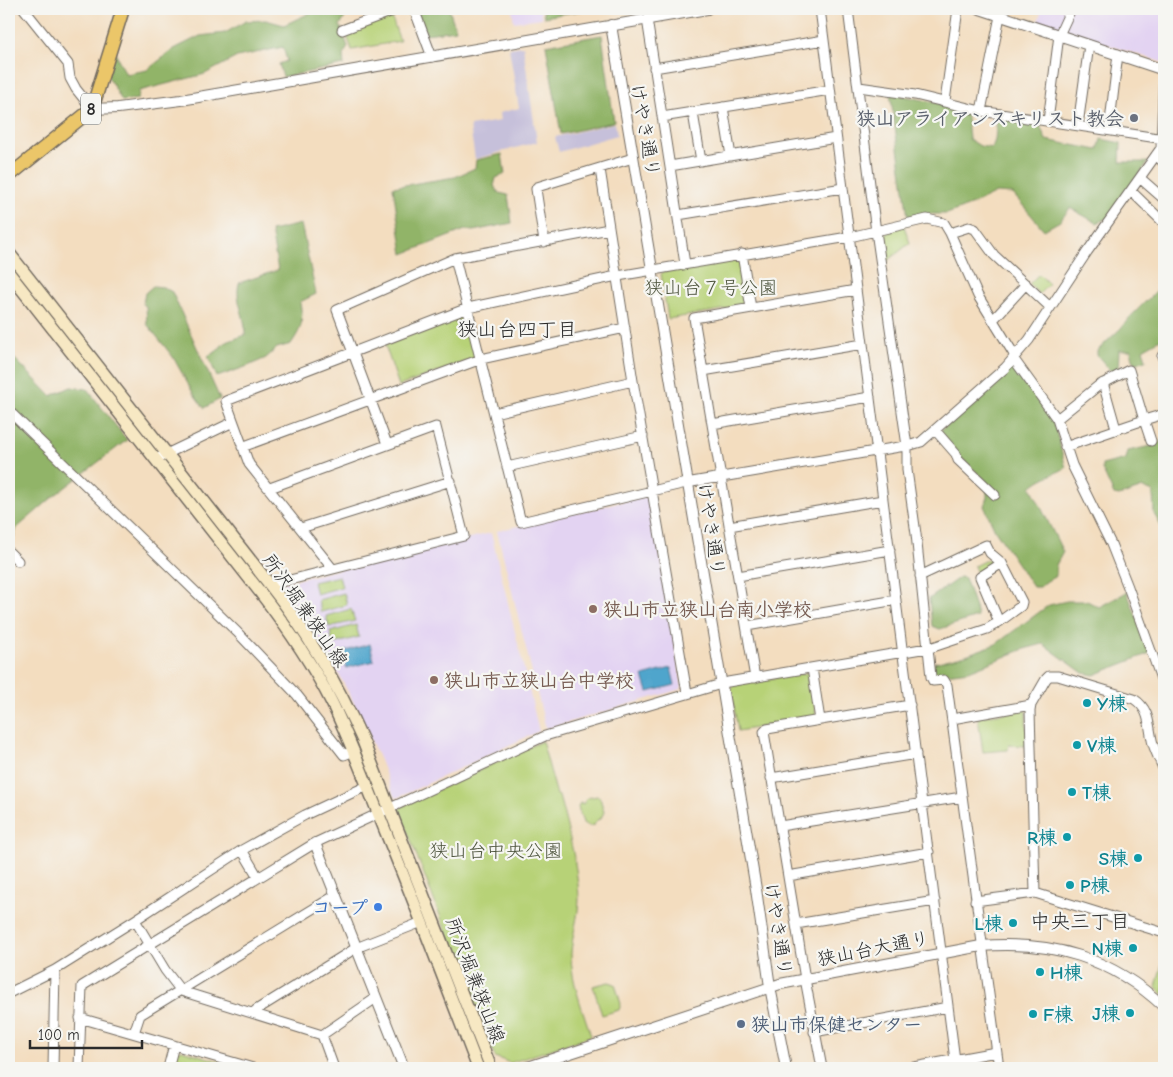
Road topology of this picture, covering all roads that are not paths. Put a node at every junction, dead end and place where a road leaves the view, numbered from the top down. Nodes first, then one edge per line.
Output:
1 (24, 9) edge
2 (122, 9) edge
3 (398, 9) edge
4 (414, 9) edge
5 (707, 9) edge
6 (820, 9) edge
7 (848, 9) edge
8 (958, 9) edge
9 (980, 9) edge
10 (1071, 9) edge
11 (1003, 14) edge
12 (647, 19) junction
13 (610, 25) junction
14 (342, 30) dead end
15 (1059, 35) junction
16 (824, 40) junction
17 (1089, 45) junction
18 (1118, 54) junction
19 (432, 57) junction
20 (654, 68) junction
21 (1164, 70) edge
22 (859, 87) junction
23 (830, 90) junction
24 (945, 101) junction
25 (723, 107) junction
26 (92, 109) junction
27 (981, 111) junction
28 (693, 112) junction
29 (662, 118) junction
30 (1048, 121) junction
31 (1078, 126) junction
32 (1109, 130) junction
33 (836, 138) junction
34 (1163, 139) edge
35 (1156, 155) junction
36 (731, 156) junction
37 (633, 158) junction
38 (701, 161) junction
39 (1164, 163) edge
40 (670, 166) junction
41 (600, 169) junction
42 (9, 176) edge
43 (1140, 178) junction
44 (843, 188) junction
45 (1131, 191) junction
46 (1164, 199) edge
47 (678, 215) junction
48 (1164, 223) edge
49 (609, 229) junction
50 (876, 231) junction
51 (950, 233) junction
52 (849, 237) junction
53 (544, 242) junction
54 (9, 253) edge
55 (742, 254) junction
56 (455, 258) junction
57 (685, 264) junction
58 (651, 270) junction
59 (616, 276) junction
60 (11, 280) edge
61 (1026, 284) junction
62 (856, 290) junction
63 (1050, 307) junction
64 (468, 308) junction
65 (751, 308) junction
66 (993, 320) junction
67 (625, 328) junction
68 (863, 344) junction
69 (353, 352) junction
70 (1164, 355) edge
71 (1014, 357) junction
72 (481, 359) junction
73 (1164, 361) edge
74 (703, 371) junction
75 (634, 381) junction
76 (1103, 383) junction
77 (870, 397) junction
78 (371, 400) junction
79 (9, 411) edge
80 (494, 413) junction
81 (1164, 414) edge
82 (1057, 419) junction
83 (1144, 420) junction
84 (233, 422) junction
85 (712, 424) junction
86 (1116, 429) junction
87 (935, 430) junction
88 (644, 436) junction
89 (1151, 441) dead end
90 (387, 444) junction
91 (907, 446) junction
92 (242, 447) junction
93 (1065, 447) junction
94 (877, 450) junction
95 (161, 456) junction
96 (507, 467) junction
97 (720, 476) junction
98 (451, 481) junction
99 (686, 483) junction
100 (270, 488) junction
101 (652, 491) junction
102 (995, 495) dead end
103 (883, 500) junction
104 (729, 526) junction
105 (301, 528) junction
106 (890, 550) junction
107 (9, 552) edge
108 (18, 561) dead end
109 (1002, 563) junction
110 (332, 568) junction
111 (738, 576) junction
112 (920, 576) junction
113 (270, 585) junction
114 (896, 600) junction
115 (999, 622) junction
116 (747, 626) junction
117 (928, 648) junction
118 (903, 653) junction
119 (1160, 658) edge
120 (812, 668) junction
121 (755, 678) junction
122 (720, 684) junction
123 (1164, 688) edge
124 (688, 694) junction
125 (910, 704) junction
126 (1031, 705) junction
127 (952, 719) junction
128 (820, 720) junction
129 (354, 751) junction
130 (916, 754) junction
131 (1164, 770) edge
132 (771, 778) junction
133 (367, 786) junction
134 (962, 797) junction
135 (922, 803) junction
136 (390, 809) junction
137 (379, 814) junction
138 (780, 826) junction
139 (315, 843) junction
140 (242, 850) junction
141 (929, 852) junction
142 (788, 876) junction
143 (258, 877) junction
144 (1035, 893) junction
145 (336, 895) junction
146 (935, 901) junction
147 (976, 901) junction
148 (135, 920) junction
149 (422, 922) junction
150 (796, 924) junction
151 (1164, 933) edge
152 (150, 944) junction
153 (981, 946) junction
154 (356, 948) junction
155 (942, 953) junction
156 (55, 970) junction
157 (805, 979) junction
158 (770, 987) junction
159 (181, 991) junction
160 (9, 993) edge
161 (376, 998) junction
162 (948, 1006) junction
163 (1164, 1007) edge
164 (254, 1013) junction
165 (80, 1018) junction
166 (814, 1032) junction
167 (134, 1033) junction
168 (322, 1035) junction
169 (174, 1046) junction
170 (996, 1052) junction
171 (956, 1064) edge
172 (53, 1068) edge
173 (79, 1068) edge
174 (168, 1068) edge
175 (253, 1068) edge
176 (334, 1068) edge
177 (404, 1068) edge
178 (478, 1068) edge
179 (491, 1068) edge
180 (526, 1068) edge
181 (786, 1068) edge
182 (822, 1068) edge
183 (909, 1068) edge
184 (999, 1068) edge

1 - 26 street
2 - 26 main road, 8
3 - 14 street
4 - 19 street
5 - 12 street
6 - 16 street
7 - 22 street
8 - 24 street
9 - 11 street
10 - 15 street
11 - 15 street
11 - 27 street
12 - 13 street
12 - 20 street
13 - 19 street
13 - 37 street, けやき通り
15 - 17 street
15 - 30 street
16 - 20 street
16 - 23 street
17 - 18 street
17 - 31 street
18 - 21 street
18 - 32 street
19 - 26 street
20 - 29 street
21 - 34 street
22 - 24 street
22 - 50 street
23 - 25 street
23 - 33 street
24 - 27 street
25 - 28 street
25 - 36 street
26 - 42 main road, 8
27 - 30 street
28 - 29 street
28 - 38 street
29 - 40 street
30 - 31 street
31 - 32 street
32 - 34 street
33 - 36 street
33 - 44 street
34 - 35 street
35 - 39 street
35 - 43 street
36 - 38 street
37 - 41 street
37 - 58 street, けやき通り
38 - 40 street
40 - 47 street
41 - 49 street
41 - 53 street
43 - 45 street
43 - 46 street
44 - 47 street
44 - 52 street
45 - 48 street
45 - 63 street
47 - 57 street
49 - 53 street
49 - 59 street
50 - 51 street
50 - 52 street
50 - 91 street
51 - 61 street
51 - 66 street
52 - 55 street
52 - 62 street
53 - 56 street
54 - 95 main road, 所沢堀兼狭山線
55 - 57 street
55 - 65 street
56 - 64 street
56 - 69 street
57 - 58 street
58 - 59 street
58 - 99 street, けやき通り
59 - 64 street
59 - 67 street
60 - 95 main road, 所沢堀兼狭山線
61 - 63 street
61 - 66 street
62 - 65 street
62 - 68 street
63 - 71 street
64 - 69 street
64 - 72 street
65 - 74 street
66 - 71 street
67 - 72 street
67 - 75 street
68 - 74 street
68 - 77 street
69 - 78 street
69 - 84 street
70 - 73 street
71 - 82 street
71 - 87 street
72 - 78 street
72 - 80 street
74 - 85 street
75 - 80 street
75 - 88 street
76 - 82 street
76 - 83 street
76 - 86 street
77 - 85 street
77 - 94 street
78 - 90 street
78 - 92 street
79 - 129 street
80 - 96 street
81 - 83 street
82 - 93 street
83 - 86 street
83 - 89 street
84 - 92 street
84 - 95 street
85 - 97 street
86 - 93 street
87 - 91 street
87 - 102 street
88 - 96 street
88 - 101 street
90 - 98 street
90 - 100 street
91 - 94 street
91 - 112 street
92 - 100 street
93 - 119 street
94 - 97 street
94 - 103 street
95 - 113 main road, 所沢堀兼狭山線
95 - 129 main road, 所沢堀兼狭山線
96 - 101 street
97 - 99 street
97 - 104 street
98 - 105 street
98 - 110 street
99 - 101 street
99 - 122 street, けやき通り
100 - 105 street
101 - 124 street
103 - 104 street
103 - 106 street
104 - 111 street
105 - 110 street
106 - 111 street
106 - 114 street
107 - 108 street
109 - 112 street
109 - 115 street
109 - 115 street
110 - 113 street
111 - 116 street
112 - 117 street
113 - 136 main road, 所沢堀兼狭山線
114 - 116 street
114 - 118 street
115 - 117 street
116 - 121 street
117 - 118 street
117 - 127 street
118 - 120 street
118 - 125 street
119 - 123 street
120 - 121 street
120 - 128 street
121 - 122 street
122 - 124 street
122 - 158 street, けやき通り
124 - 136 street
125 - 128 street
125 - 130 street
126 - 127 street
126 - 131 street
126 - 144 street
127 - 134 street
128 - 132 street
129 - 133 main road, 所沢堀兼狭山線
130 - 132 street
130 - 135 street
132 - 138 street
133 - 137 main road, 所沢堀兼狭山線
133 - 140 street
134 - 135 street
134 - 147 street
135 - 138 street
135 - 141 street
136 - 137 street
136 - 179 main road, 所沢堀兼狭山線
137 - 139 street
137 - 149 main road, 所沢堀兼狭山線
138 - 142 street
139 - 143 street
139 - 145 street
140 - 143 street
140 - 148 street
141 - 142 street
141 - 146 street
142 - 150 street
143 - 152 street
144 - 147 street
144 - 151 street
145 - 154 street
145 - 159 street
146 - 150 street
146 - 155 street
147 - 153 street
148 - 152 street
148 - 156 street
149 - 154 street
149 - 178 main road, 所沢堀兼狭山線
150 - 157 street
152 - 159 street
152 - 165 street
153 - 155 street, 狭山台大通り
153 - 163 street, 狭山台大通り
153 - 170 street
154 - 161 street
154 - 164 street
155 - 157 street, 狭山台大通り
155 - 162 street
156 - 160 street
156 - 172 street
157 - 158 street, 狭山台大通り
157 - 166 street
158 - 180 street, 狭山台大通り
158 - 181 street, けやき通り
159 - 164 street
159 - 167 street
161 - 168 street
161 - 177 street
162 - 166 street
162 - 171 street
164 - 168 street
165 - 167 street
165 - 173 street
166 - 182 street
167 - 169 street
168 - 176 street
169 - 174 street
169 - 175 street
170 - 171 street
170 - 184 street
171 - 183 street

